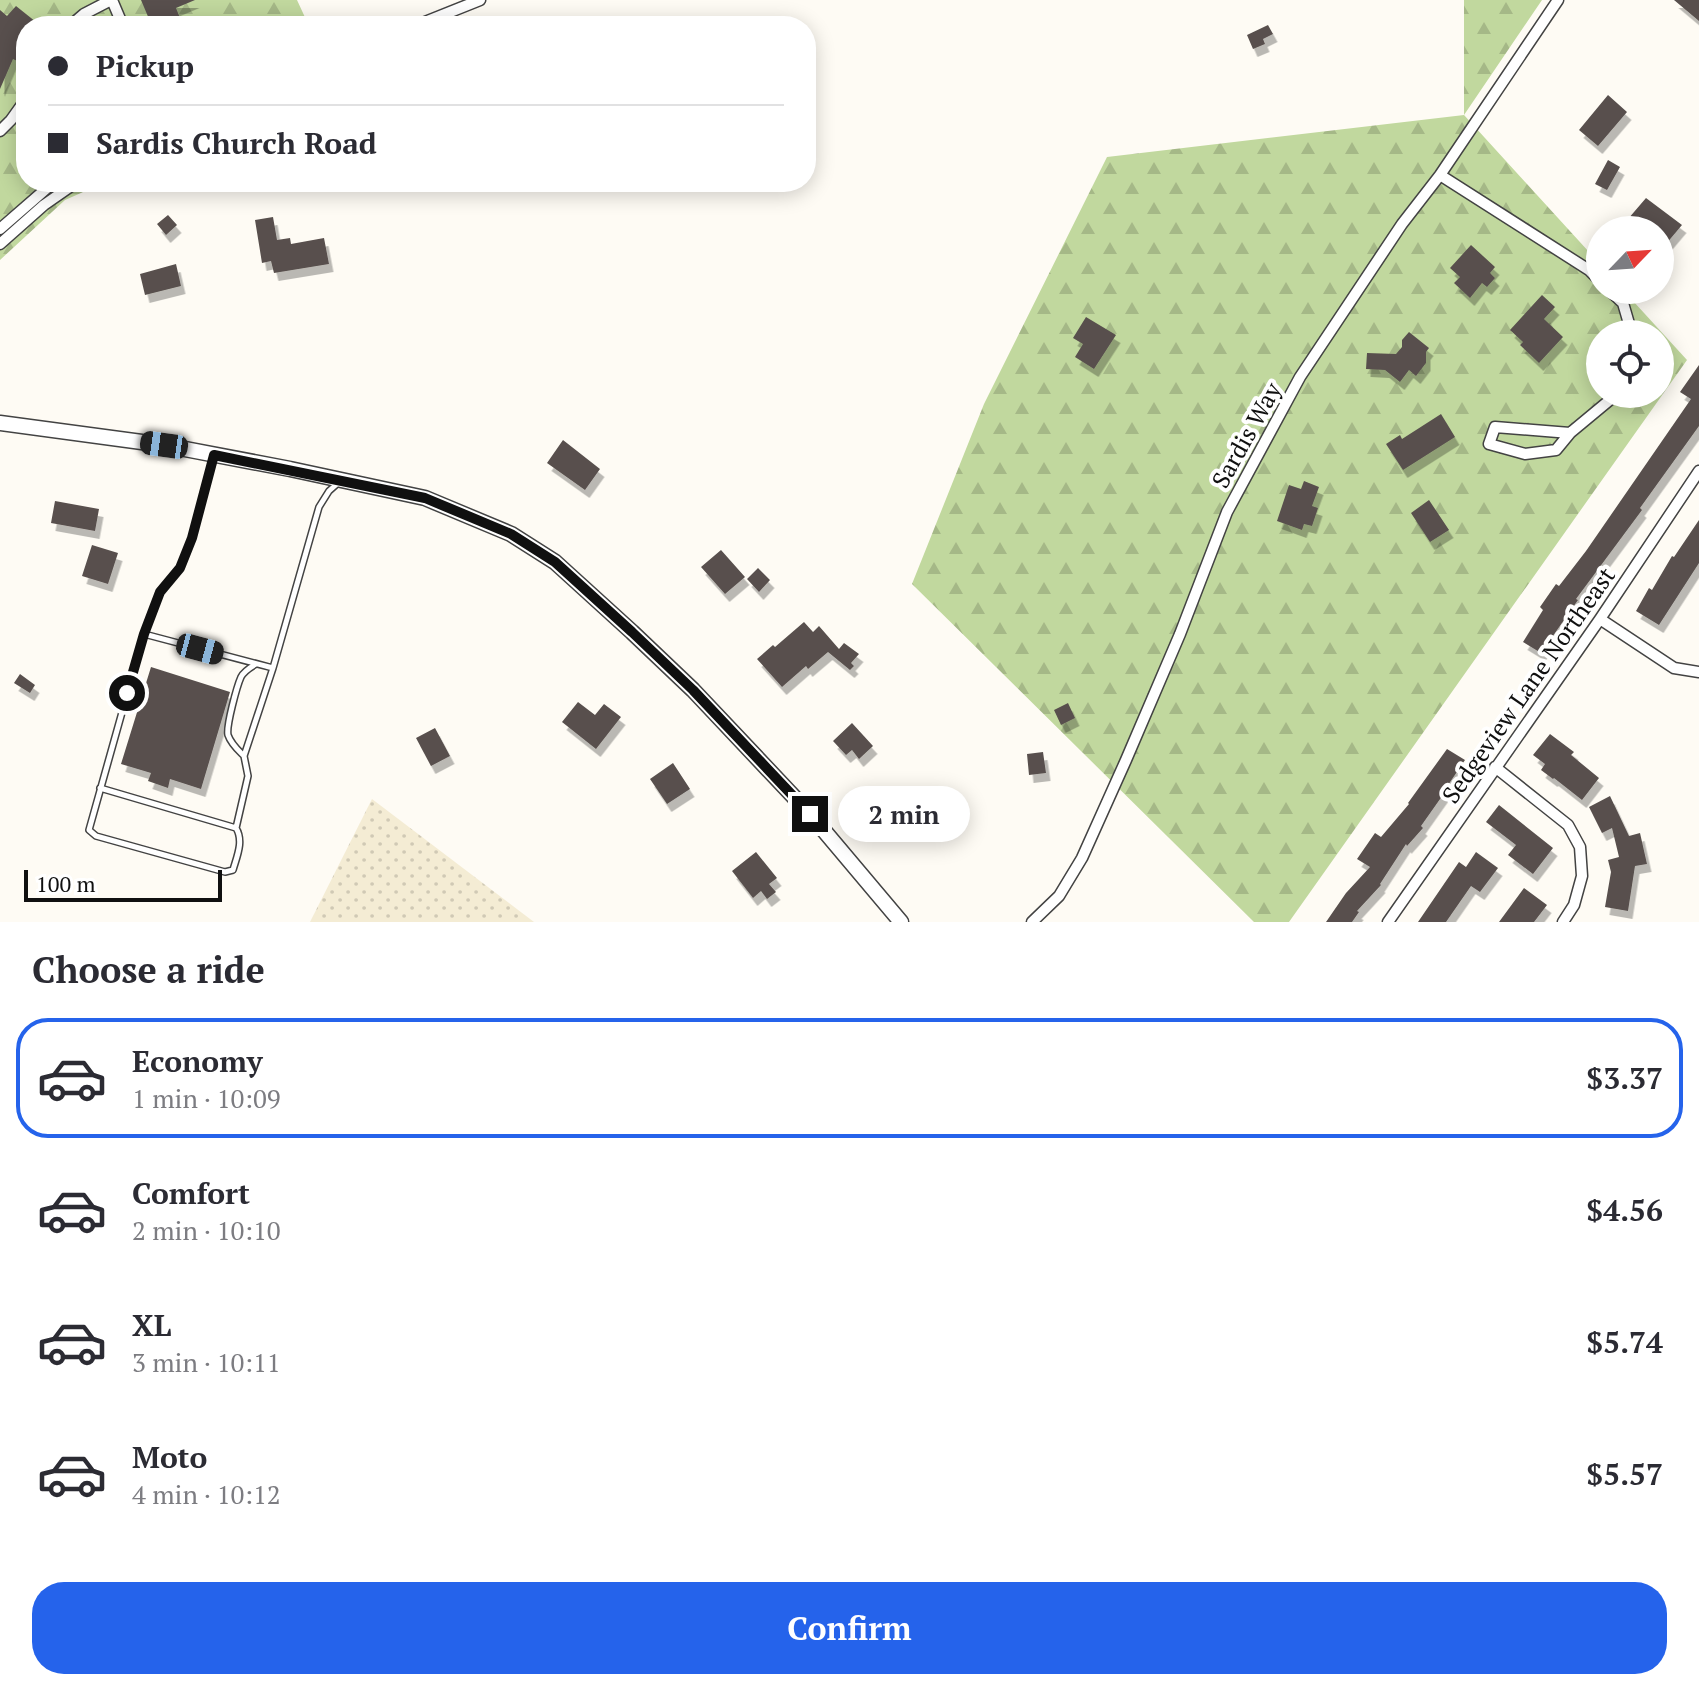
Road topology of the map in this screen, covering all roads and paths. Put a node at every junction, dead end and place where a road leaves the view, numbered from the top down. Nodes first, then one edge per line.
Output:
1 (112, 0) edge
2 (480, 0) edge
3 (1558, 0) edge
4 (453, 5) edge
5 (82, 16) edge
6 (433, 16) edge
7 (16, 113) edge
8 (0, 131) edge
9 (1440, 175) junction
10 (43, 192) edge
11 (63, 192) edge
12 (0, 229) edge
13 (0, 244) edge
14 (1586, 268) edge
15 (1600, 408) edge
16 (0, 423) edge
17 (1570, 433) junction
18 (214, 455) junction
19 (1699, 471) edge
20 (341, 480) junction
21 (1600, 619) junction
22 (144, 634) junction
23 (256, 664) junction
24 (273, 668) junction
25 (1699, 672) edge
26 (244, 756) junction
27 (1495, 767) junction
28 (100, 788) junction
29 (236, 828) junction
30 (901, 922) edge
31 (1032, 922) edge
32 (1388, 922) edge
33 (1563, 922) edge

1 - 5 street
2 - 4 street
3 - 9 street, Sardis Way
4 - 6 street
7 - 8 street
9 - 14 street
9 - 31 street, Sardis Way
10 - 12 street
11 - 13 street
15 - 17 street
16 - 18 street
17 - 17 street
18 - 20 street
18 - 22 lane
19 - 21 street, Sedgeview Lane Northeast
20 - 24 lane
20 - 30 street
21 - 25 street
21 - 27 street, Sedgeview Lane Northeast
22 - 23 lane
22 - 28 lane
23 - 24 lane
23 - 26 lane
24 - 26 lane
26 - 29 lane
27 - 32 street, Sedgeview Lane Northeast
27 - 33 street
28 - 29 lane
28 - 29 lane

